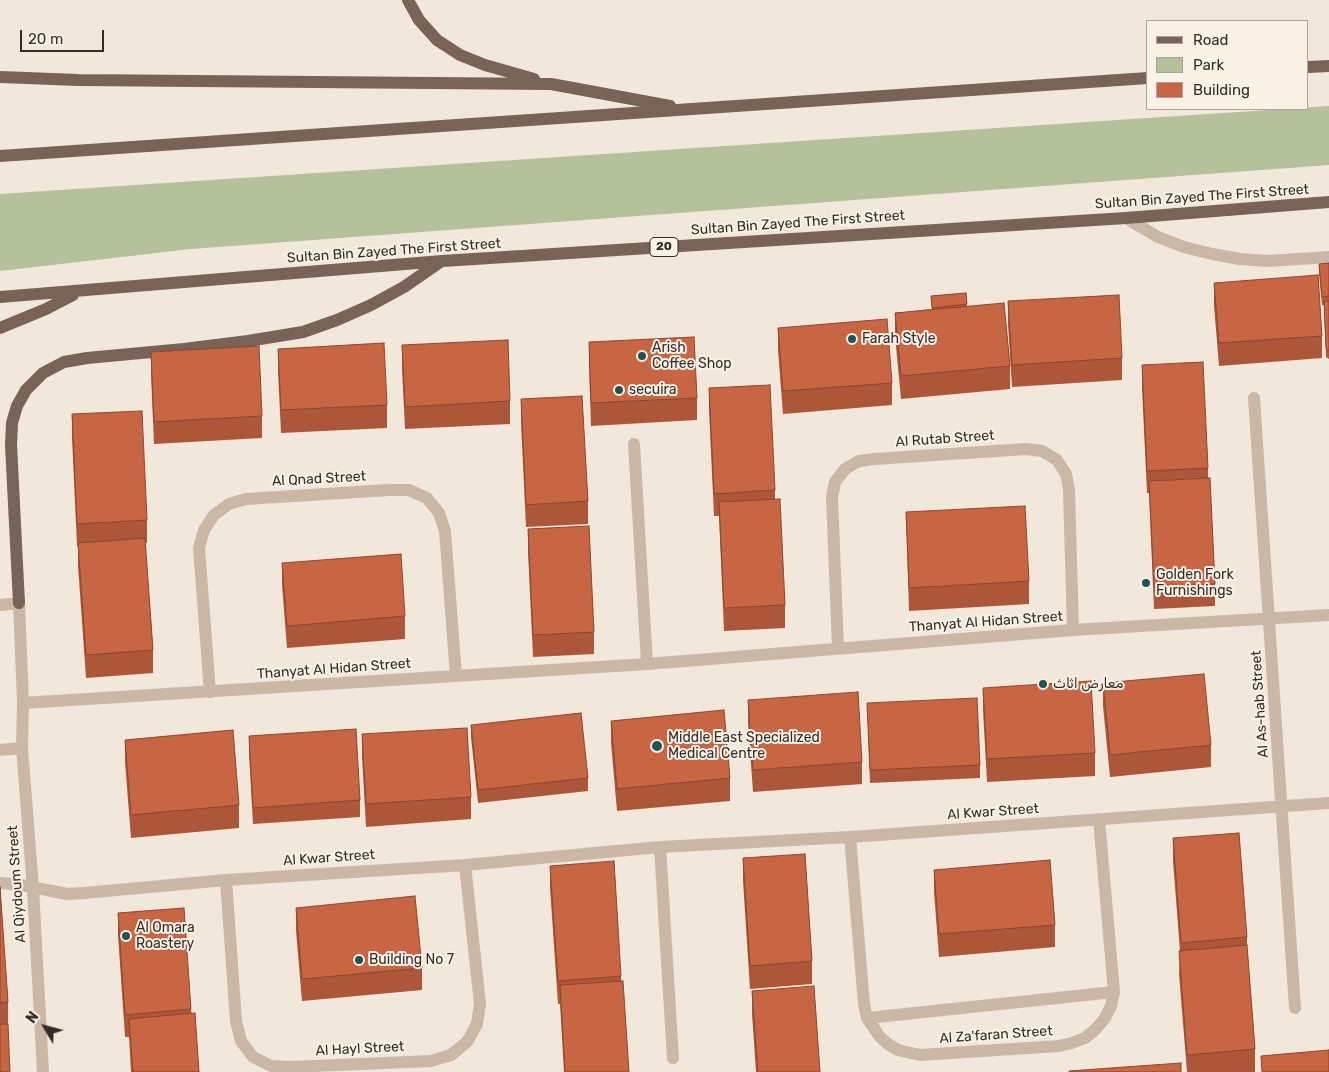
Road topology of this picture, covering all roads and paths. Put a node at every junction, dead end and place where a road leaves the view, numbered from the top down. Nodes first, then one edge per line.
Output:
1 (408, 0) edge
2 (1329, 66) edge
3 (1309, 67) edge
4 (0, 77) edge
5 (1146, 78) edge
6 (551, 84) junction
7 (687, 109) junction
8 (0, 156) edge
9 (1329, 202) edge
10 (1126, 218) junction
11 (1329, 257) edge
12 (442, 261) junction
13 (79, 292) junction
14 (0, 297) edge
15 (0, 328) edge
16 (1254, 398) dead end
17 (634, 444) dead end
18 (19, 603) junction
19 (0, 605) edge
20 (1329, 615) edge
21 (1269, 619) junction
22 (1073, 630) junction
23 (838, 648) junction
24 (646, 664) junction
25 (456, 676) junction
26 (210, 692) junction
27 (23, 703) junction
28 (22, 748) junction
29 (0, 750) edge
30 (1329, 803) edge
31 (1282, 806) junction
32 (1099, 819) junction
33 (850, 837) junction
34 (660, 847) junction
35 (465, 864) junction
36 (226, 880) junction
37 (0, 884) edge
38 (33, 888) junction
39 (1114, 992) junction
40 (1295, 1008) dead end
41 (868, 1018) junction
42 (673, 1058) dead end
43 (43, 1072) edge

1 - 6 main road
2 - 3 main road
4 - 6 main road
5 - 7 main road
6 - 7 main road
7 - 8 main road
9 - 10 main road, Sultan Bin Zayed The First Street / 20
10 - 11 street
10 - 12 main road, Sultan Bin Zayed The First Street / 20
12 - 13 main road, Sultan Bin Zayed The First Street / 20
12 - 18 main road
13 - 14 main road, Sultan Bin Zayed The First Street / 20
13 - 15 main road
16 - 21 street, Al As-hab Street
17 - 24 street
18 - 19 street
18 - 27 street, Al Qiydoum Street
20 - 21 street, Thanyat Al Hidan Street
21 - 22 street, Thanyat Al Hidan Street
21 - 31 street, Al As-hab Street
22 - 23 street, Thanyat Al Hidan Street
22 - 23 street, Al Rutab Street
23 - 24 street, Thanyat Al Hidan Street
24 - 25 street, Thanyat Al Hidan Street
25 - 26 street, Thanyat Al Hidan Street
25 - 26 street, Al Qnad Street
26 - 27 street, Thanyat Al Hidan Street
27 - 28 street, Al Qiydoum Street
28 - 29 street
28 - 38 street, Al Qiydoum Street
30 - 31 street, Al Kwar Street
31 - 32 street, Al Kwar Street
31 - 40 street, Al As-hab Street
32 - 33 street, Al Kwar Street
32 - 39 street, Al Za'faran Street
33 - 34 street, Al Kwar Street
33 - 41 street, Al Za'faran Street
34 - 35 street, Al Kwar Street
34 - 42 street
35 - 36 street, Al Kwar Street
35 - 36 street, Al Hayl Street
36 - 38 street, Al Kwar Street
37 - 38 street, Al Kwar Street
38 - 43 street, Al Qiydoum Street
39 - 41 street, Al Za'faran Street
39 - 41 street, Al Za'faran Street

